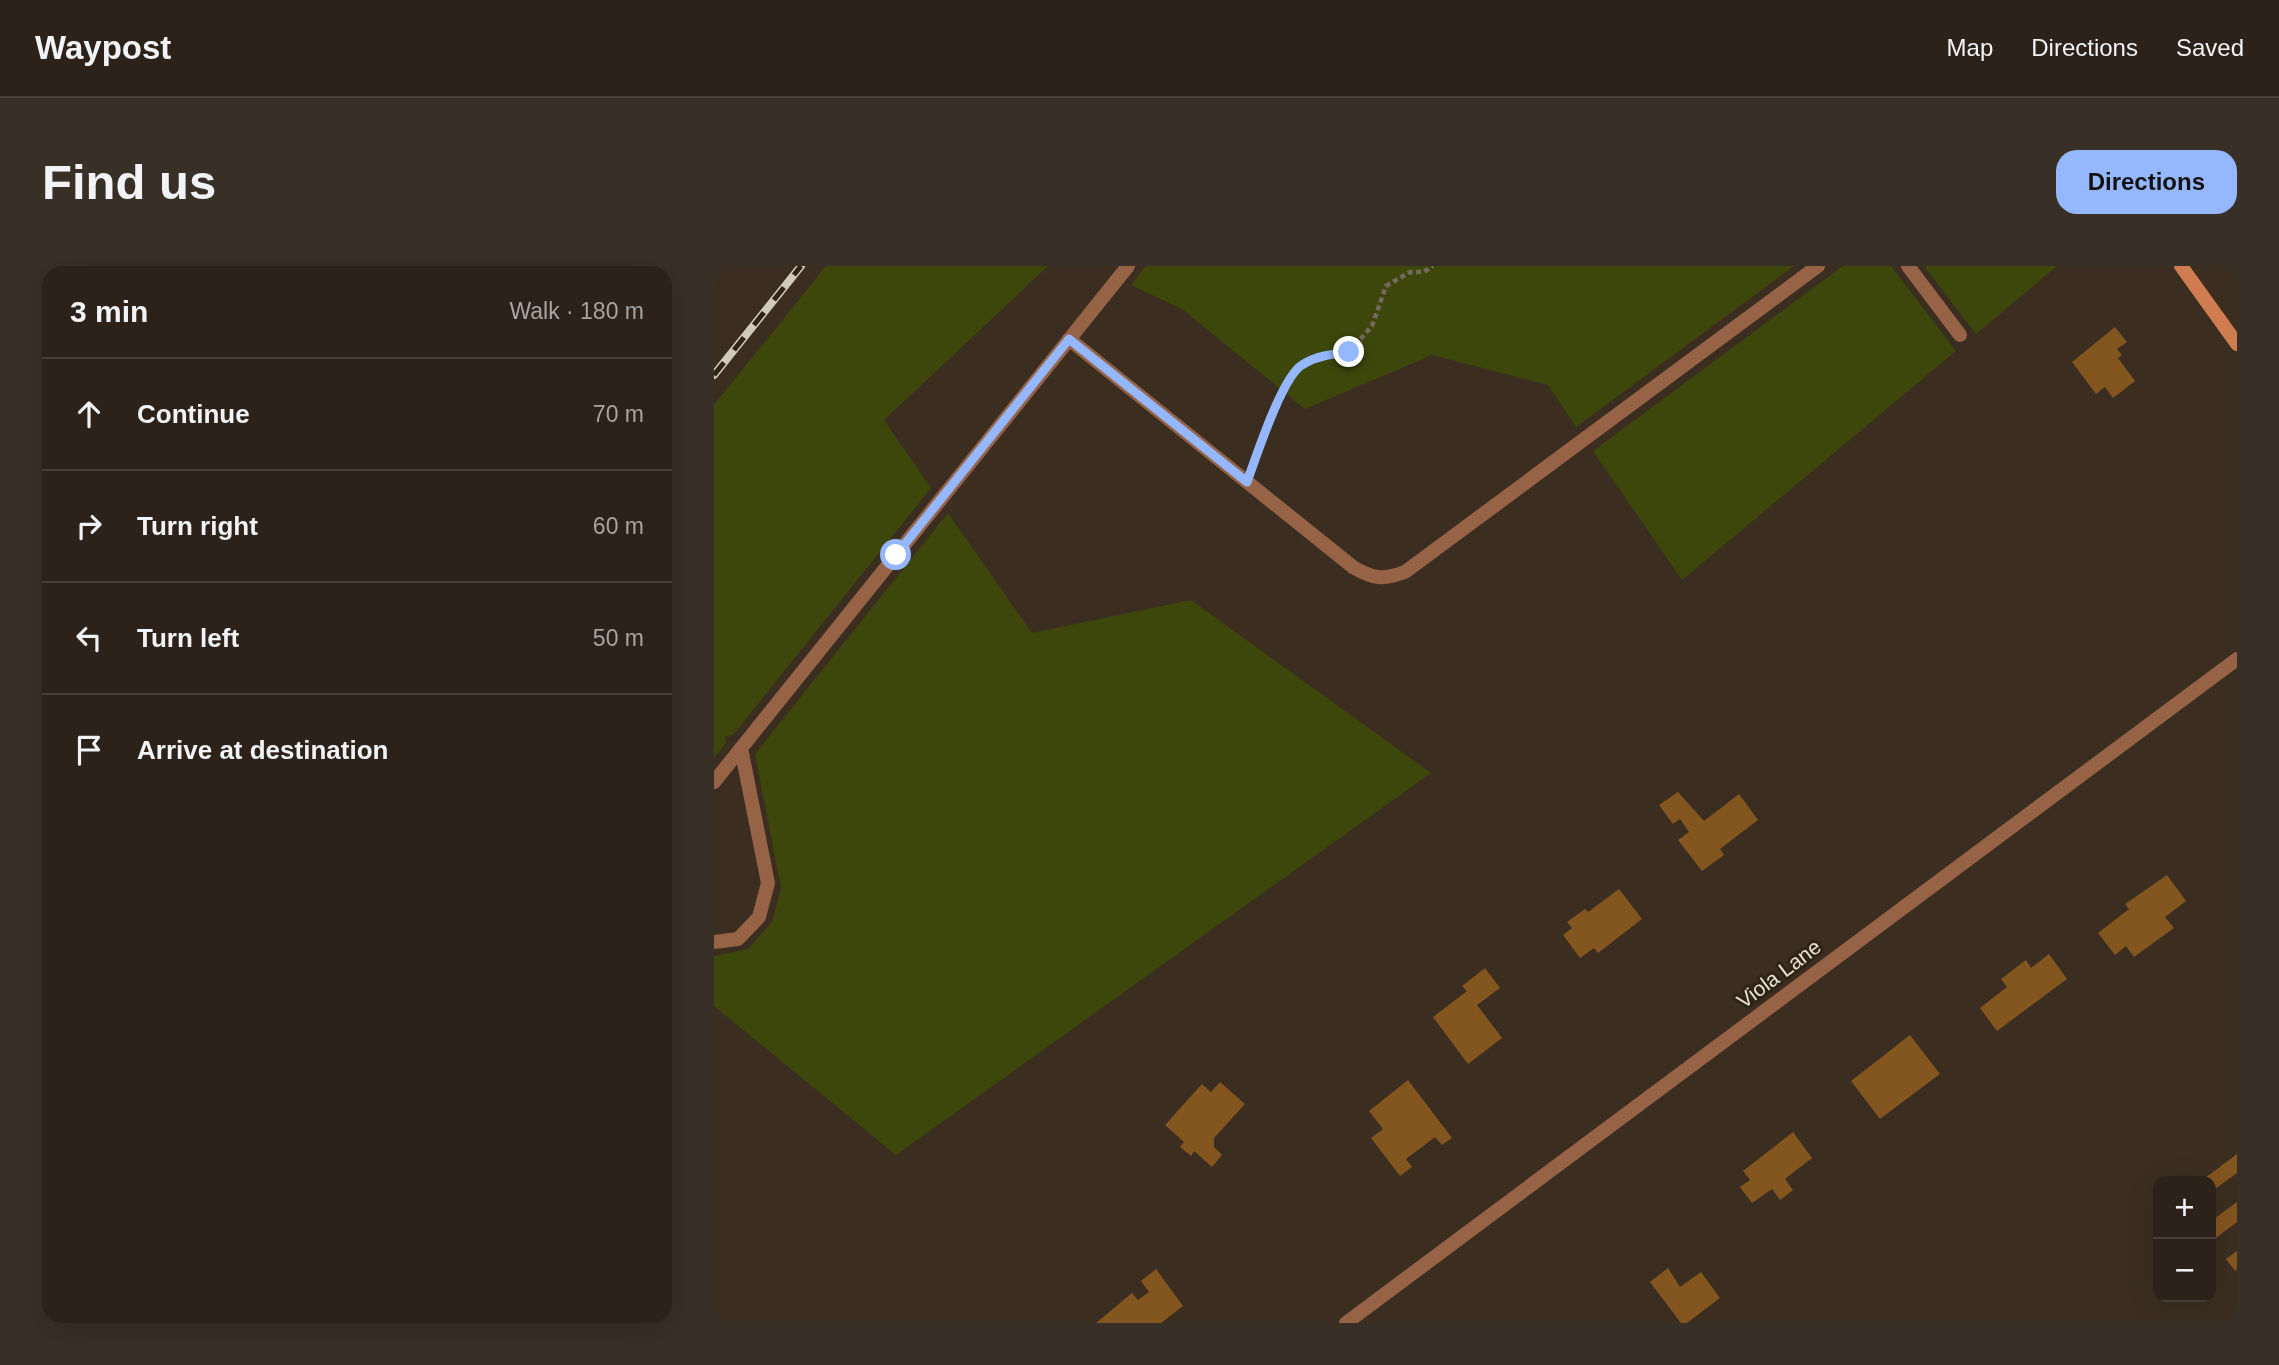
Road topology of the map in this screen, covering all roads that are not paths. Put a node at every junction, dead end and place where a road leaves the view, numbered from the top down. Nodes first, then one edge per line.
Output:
1 (1128, 266) edge
2 (1818, 266) edge
3 (1908, 266) edge
4 (2181, 266) edge
5 (1960, 334) dead end
6 (1069, 339) junction
7 (2237, 344) edge
8 (2237, 659) edge
9 (741, 748) junction
10 (714, 782) edge
11 (714, 942) edge
12 (1346, 1323) edge

1 - 6 street
2 - 6 street
3 - 5 street
4 - 7 street
6 - 9 street
8 - 12 street, Viola Lane
9 - 10 street
9 - 11 street

